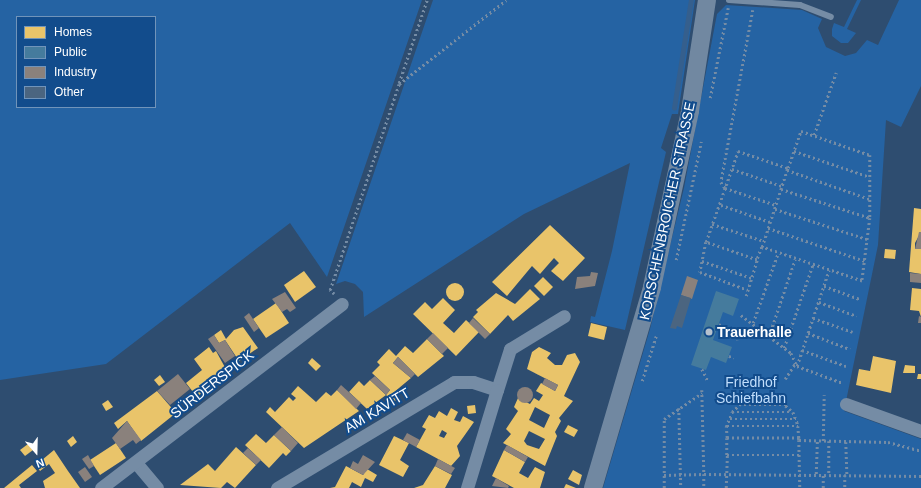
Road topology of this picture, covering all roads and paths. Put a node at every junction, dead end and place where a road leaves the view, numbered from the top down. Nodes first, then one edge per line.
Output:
1 (427, 0) edge
2 (506, 0) edge
3 (707, 0) edge
4 (729, 0) edge
5 (755, 2) junction
6 (831, 17) dead end
7 (836, 73) dead end
8 (399, 84) junction
9 (814, 136) junction
10 (794, 151) junction
11 (732, 169) junction
12 (788, 169) junction
13 (870, 177) junction
14 (725, 188) junction
15 (782, 188) junction
16 (870, 199) junction
17 (721, 205) junction
18 (776, 205) junction
19 (775, 208) junction
20 (870, 218) junction
21 (770, 222) junction
22 (712, 224) junction
23 (768, 228) junction
24 (867, 239) junction
25 (764, 241) junction
26 (706, 242) junction
27 (762, 247) junction
28 (778, 253) junction
29 (796, 258) junction
30 (757, 260) junction
31 (702, 261) junction
32 (865, 261) junction
33 (812, 264) junction
34 (830, 270) junction
35 (752, 278) junction
36 (824, 286) junction
37 (748, 290) junction
38 (746, 296) dead end
39 (860, 299) dead end
40 (818, 302) junction
41 (342, 304) joint
42 (741, 315) dead end
43 (564, 316) dead end
44 (857, 316) dead end
45 (813, 318) junction
46 (753, 323) junction
47 (719, 324) dead end
48 (853, 332) dead end
49 (808, 334) junction
50 (769, 336) junction
51 (738, 340) dead end
52 (784, 348) junction
53 (850, 349) dead end
54 (802, 350) junction
55 (729, 356) dead end
56 (734, 358) dead end
57 (796, 362) junction
58 (797, 366) junction
59 (846, 366) dead end
60 (702, 369) dead end
61 (786, 379) dead end
62 (708, 381) dead end
63 (843, 383) dead end
64 (497, 390) junction
65 (824, 395) dead end
66 (786, 404) junction
67 (846, 404) dead end
68 (739, 405) junction
69 (679, 407) junction
70 (732, 412) junction
71 (793, 412) junction
72 (730, 419) junction
73 (796, 419) junction
74 (727, 426) junction
75 (798, 426) junction
76 (921, 430) edge
77 (727, 438) junction
78 (799, 439) junction
79 (817, 441) junction
80 (824, 441) junction
81 (829, 441) junction
82 (846, 442) junction
83 (921, 451) edge
84 (727, 455) junction
85 (800, 455) junction
86 (137, 464) junction
87 (704, 474) junction
88 (727, 474) junction
89 (800, 474) junction
90 (816, 474) junction
91 (823, 474) junction
92 (829, 474) junction
93 (846, 474) junction
94 (664, 475) junction
95 (681, 475) junction
96 (921, 476) edge
97 (101, 488) edge
98 (157, 488) edge
99 (277, 488) edge
100 (467, 488) edge
101 (594, 488) edge
102 (664, 488) edge
103 (681, 488) edge
104 (704, 488) edge
105 (726, 488) edge
106 (800, 488) edge
107 (823, 488) edge
108 (845, 488) edge

1 - 8 path
2 - 8 path
3 - 101 main road, KORSCHENBROICHER STRASSE
4 - 5 lane
5 - 6 lane
5 - 14 path
7 - 9 path
8 - 41 path
9 - 10 path
9 - 13 path
10 - 12 path
10 - 13 path
11 - 12 path
11 - 14 path
11 - 15 path
12 - 15 path
12 - 16 path
13 - 16 path
14 - 17 path
14 - 18 path
15 - 18 path
15 - 20 path
16 - 20 path
17 - 21 path
17 - 22 path
18 - 19 path
19 - 21 path
19 - 24 path
20 - 24 path
21 - 23 path
22 - 25 path
22 - 26 path
23 - 25 path
23 - 32 path
24 - 32 path
25 - 27 path
26 - 30 path
26 - 31 path
27 - 28 path
27 - 30 path
28 - 29 path
28 - 46 path
29 - 33 path
29 - 50 path
30 - 35 path
31 - 35 path
31 - 37 path
32 - 34 path
33 - 34 path
33 - 52 path
34 - 36 path
35 - 37 path
36 - 39 path
36 - 40 path
37 - 38 path
40 - 44 path
40 - 45 path
41 - 86 street, SÜRDERSPICK
42 - 46 path
43 - 64 street
45 - 48 path
45 - 49 path
46 - 50 path
47 - 51 path
49 - 53 path
49 - 54 path
50 - 52 path
52 - 57 path
54 - 58 path
54 - 59 path
55 - 56 path
57 - 58 path
57 - 61 path
58 - 63 path
60 - 62 path
64 - 99 street, AM KAVITT
64 - 100 street
65 - 80 path
66 - 68 path
66 - 68 path
66 - 71 path
67 - 76 street
68 - 70 path
69 - 87 path
69 - 94 path
69 - 95 path
70 - 71 path
70 - 72 path
71 - 73 path
72 - 73 path
72 - 74 path
73 - 75 path
74 - 75 path
74 - 77 path
75 - 78 path
77 - 78 path
77 - 84 path
78 - 79 path
78 - 85 path
79 - 80 path
79 - 90 path
80 - 81 path
81 - 82 path
81 - 92 path
82 - 83 path
82 - 93 path
84 - 85 path
84 - 88 path
85 - 89 path
86 - 97 street, SÜRDERSPICK
86 - 98 street
87 - 88 path
87 - 95 path
87 - 104 path
88 - 89 path
88 - 105 path
89 - 90 path
89 - 106 path
90 - 91 path
91 - 92 path
91 - 107 path
92 - 93 path
93 - 96 path
93 - 108 path
94 - 95 path
94 - 102 path
95 - 103 path

